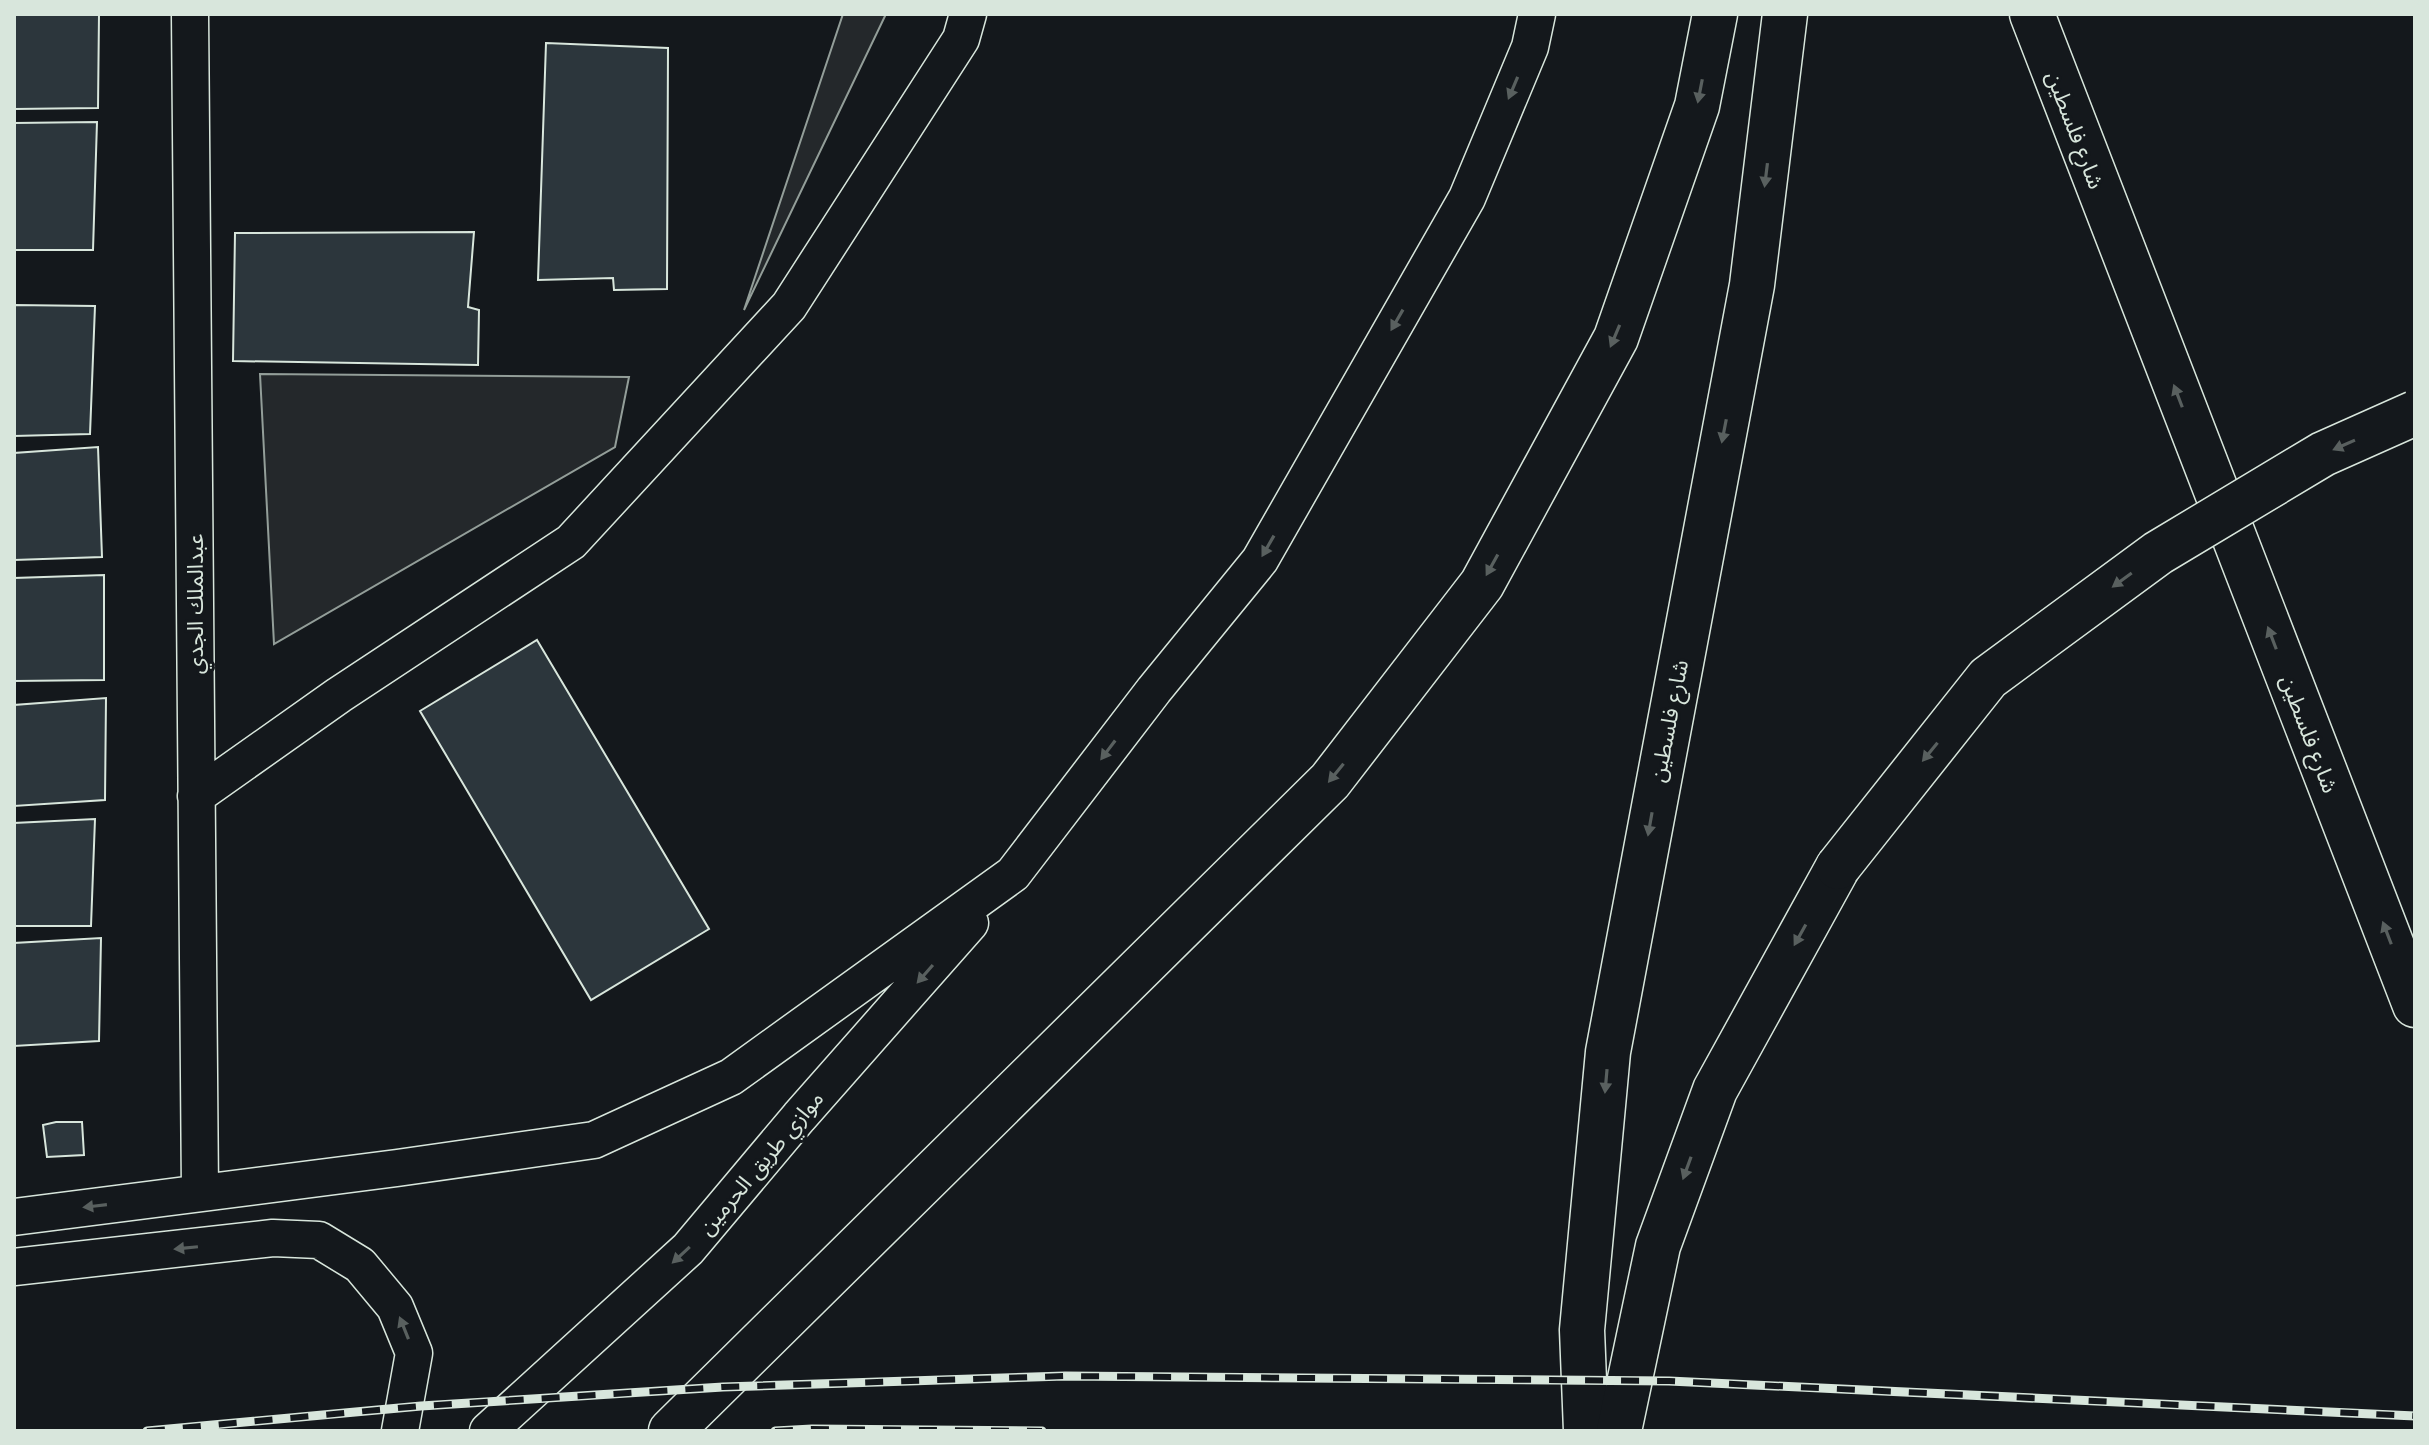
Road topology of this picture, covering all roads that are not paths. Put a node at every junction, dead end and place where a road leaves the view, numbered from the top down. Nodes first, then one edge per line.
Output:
1 (190, 14) edge
2 (968, 14) edge
3 (1537, 14) edge
4 (1715, 14) edge
5 (1785, 14) edge
6 (2032, 14) edge
7 (2415, 413) edge
8 (196, 796) junction
9 (1013, 874) junction
10 (2415, 1005) edge
11 (200, 1193) junction
12 (14, 1217) edge
13 (14, 1267) edge
14 (400, 1431) edge
15 (488, 1431) edge
16 (671, 1431) edge
17 (1586, 1431) edge
18 (1619, 1431) edge

1 - 8 street, عبدالملك الجدي
2 - 8 street
3 -> 9 street
4 -> 16 main road
5 -> 17 main road, شارع فلسطين
10 -> 6 main road, شارع فلسطين
7 -> 18 main road, bridge
8 - 11 street, عبدالملك الجدي
9 - 11 street
9 -> 15 street, موازي طريق الحرمين
11 -> 12 street
14 -> 13 street

